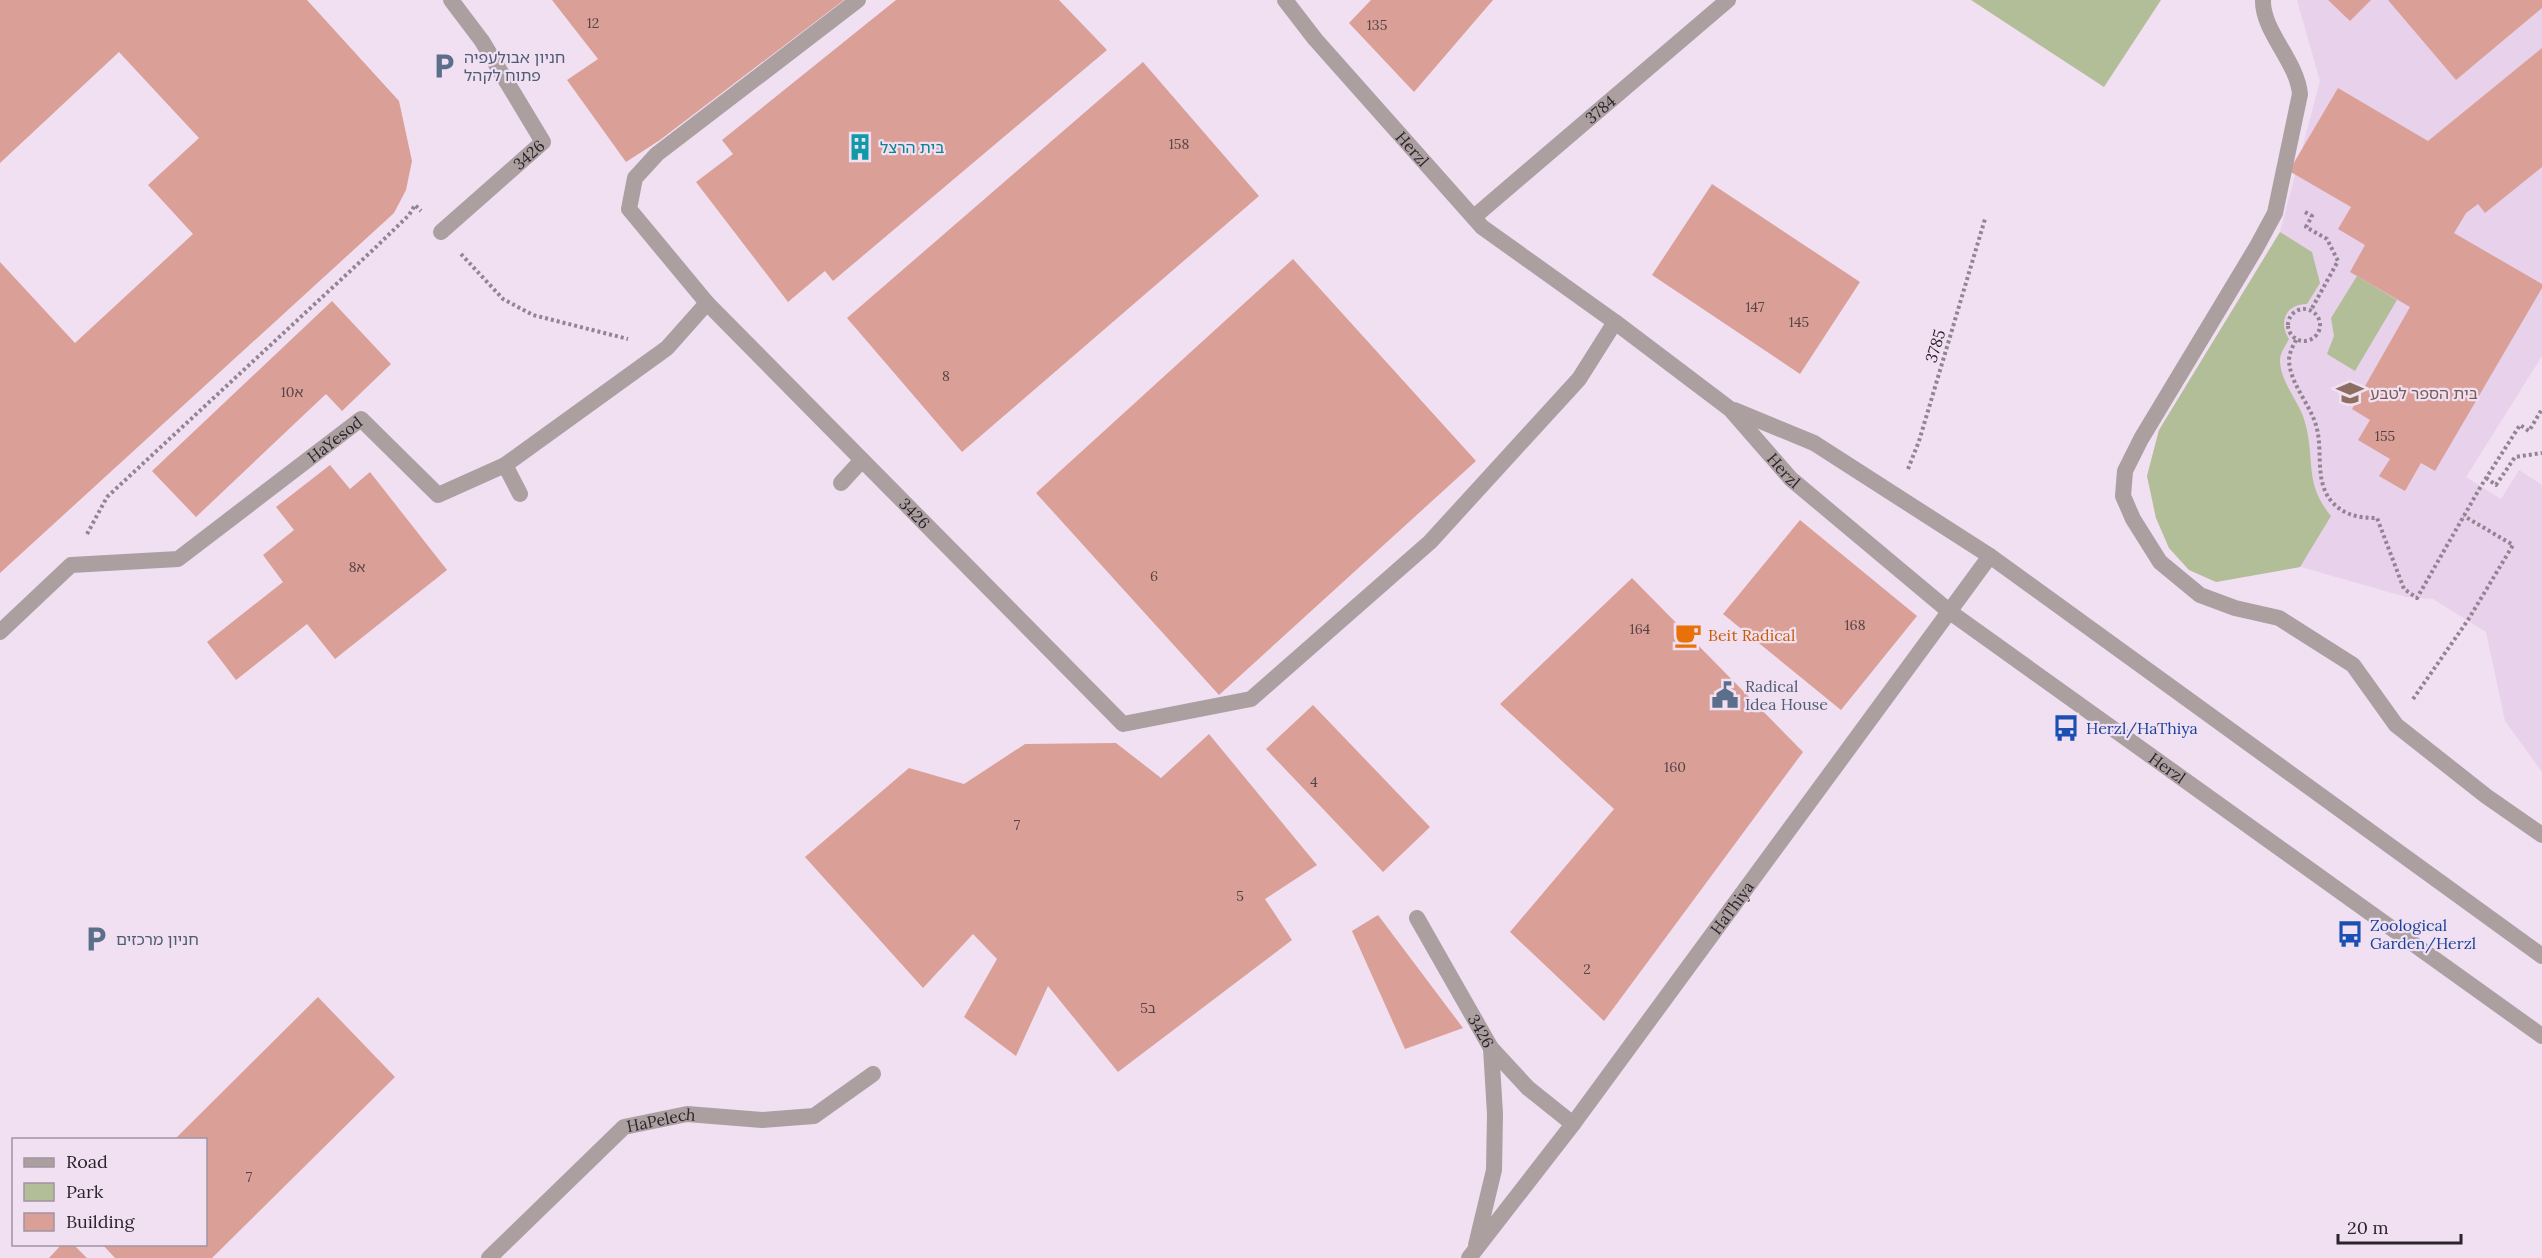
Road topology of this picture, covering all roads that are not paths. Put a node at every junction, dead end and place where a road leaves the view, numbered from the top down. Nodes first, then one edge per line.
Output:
1 (451, 0) edge
2 (858, 0) edge
3 (1284, 0) edge
4 (1728, 0) edge
5 (2263, 0) edge
6 (1474, 217) junction
7 (441, 232) road end
8 (707, 303) junction
9 (1616, 322) junction
10 (1730, 409) junction
11 (862, 460) junction
12 (505, 465) junction
13 (841, 483) dead end
14 (520, 494) dead end
15 (1990, 555) junction
16 (1950, 612) junction
17 (0, 632) edge
18 (2542, 835) edge
19 (1417, 918) dead end
20 (2542, 956) edge
21 (2542, 1036) edge
22 (1491, 1048) junction
23 (873, 1074) dead end
24 (1573, 1124) junction
25 (1471, 1255) edge
26 (489, 1258) edge

1 - 7 street, 3426
2 - 8 street, 3426
3 - 6 street, Herzl
4 - 6 street, 3784
5 - 18 street
6 - 9 street, Herzl
8 - 11 street, 3426
8 - 12 street, HaYesod
9 - 10 street, Herzl
9 - 11 street, 3426
10 - 15 street, Herzl
10 - 16 street, Herzl
11 - 13 street
12 - 14 street
12 - 17 street, HaYesod
15 - 16 street, HaThiya
15 - 20 street, Herzl
16 - 21 street, Herzl
16 - 24 street, HaThiya
19 - 22 street, 3426
22 - 24 street, 3426
22 - 25 street
23 - 26 street, HaPelech
24 - 25 street, HaThiya

